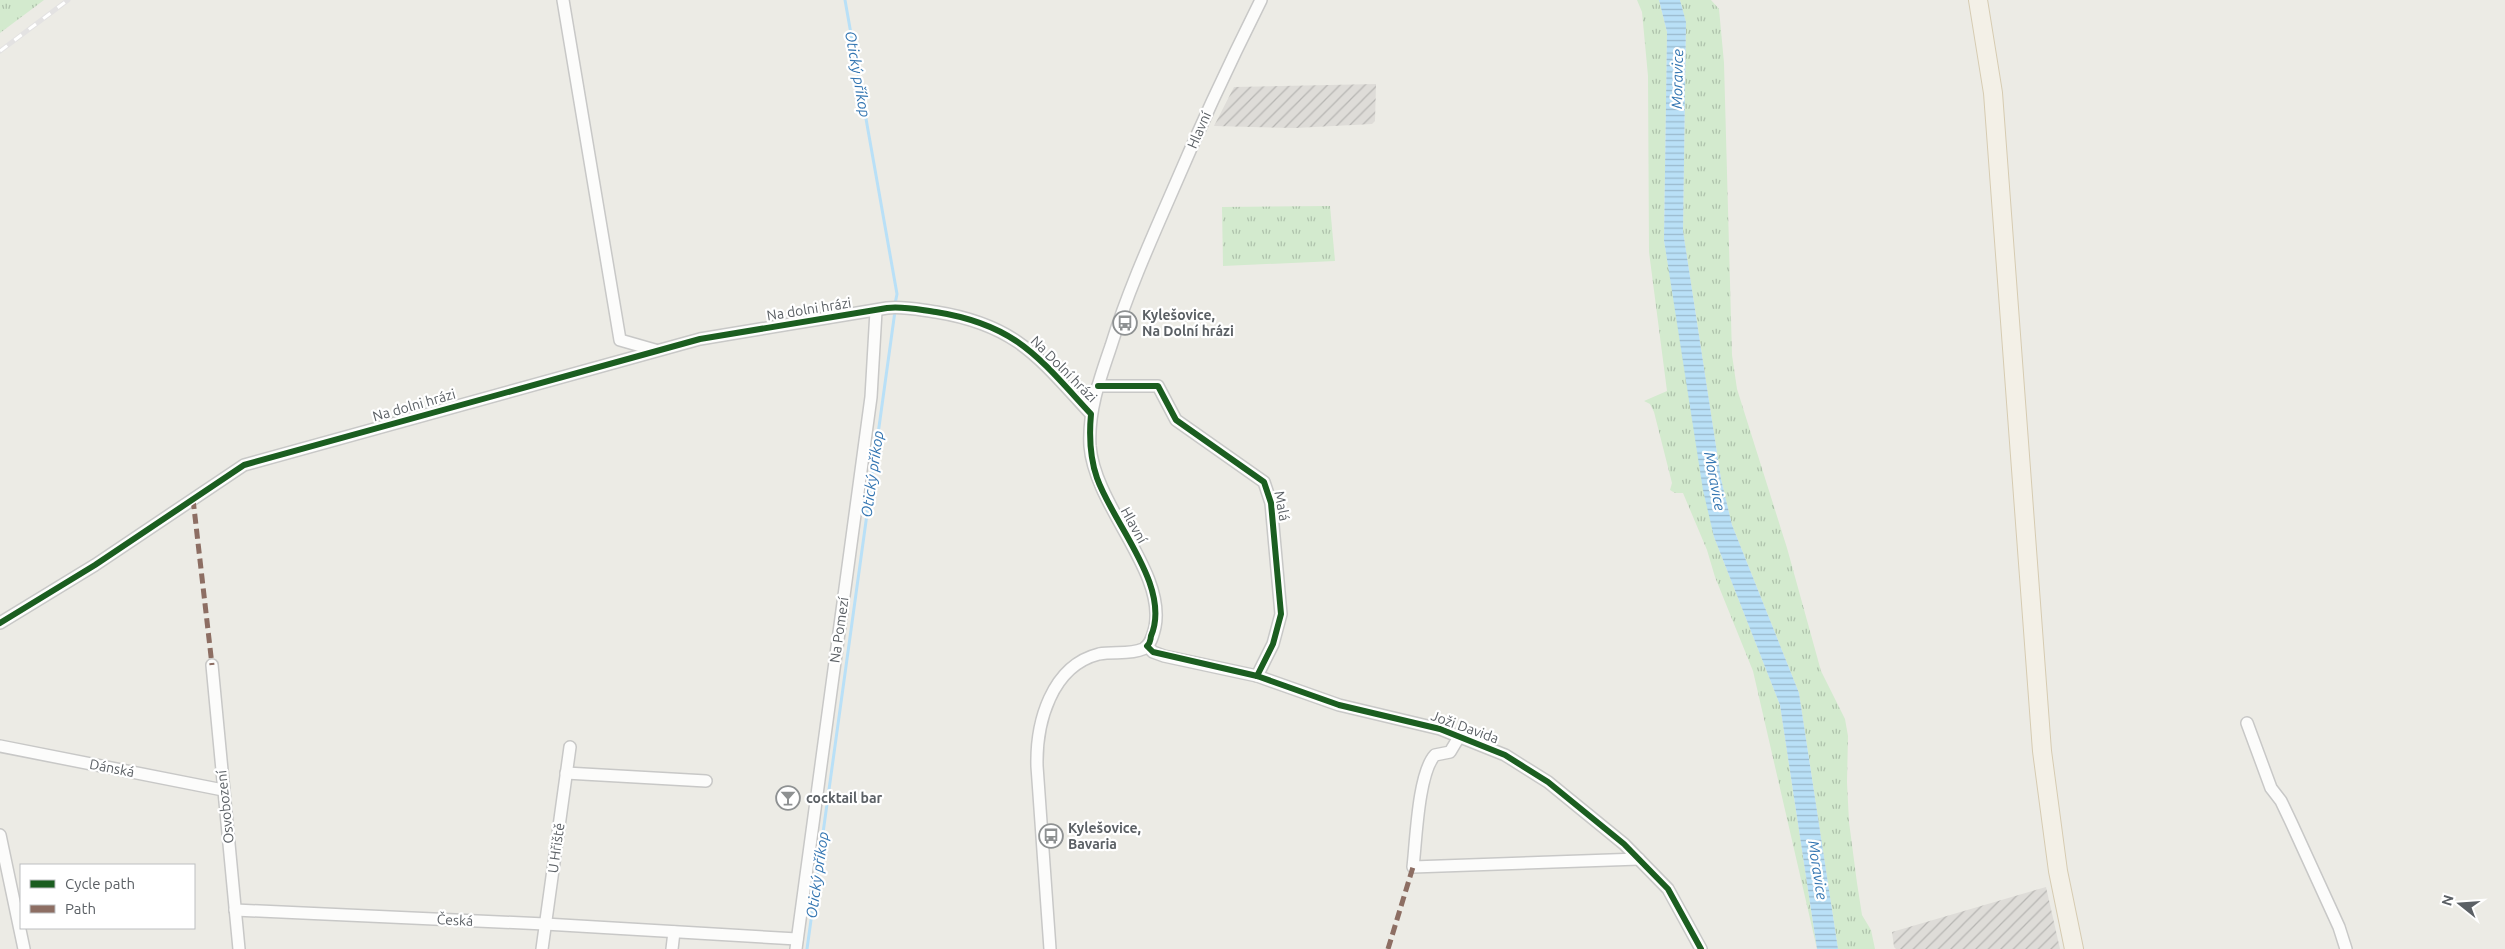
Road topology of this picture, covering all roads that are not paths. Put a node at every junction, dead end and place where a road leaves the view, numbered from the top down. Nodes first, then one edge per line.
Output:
1 (563, 0) edge
2 (1261, 0) edge
3 (1978, 0) edge
4 (882, 309) junction
5 (657, 350) junction
6 (1098, 386) junction
7 (1091, 414) junction
8 (0, 623) edge
9 (1148, 646) junction
10 (212, 665) dead end
11 (1256, 676) junction
12 (2247, 723) dead end
13 (1459, 737) junction
14 (0, 746) edge
15 (570, 747) dead end
16 (566, 773) junction
17 (706, 781) dead end
18 (223, 790) junction
19 (0, 835) edge
20 (1639, 859) junction
21 (236, 910) junction
22 (545, 924) junction
23 (674, 932) junction
24 (796, 944) edge
25 (24, 949) edge
26 (239, 949) edge
27 (542, 949) edge
28 (672, 949) edge
29 (1050, 949) edge
30 (1701, 949) edge
31 (2074, 949) edge
32 (2346, 949) edge

1 - 5 street
2 - 6 street, Hlavní
3 - 31 main road
4 - 5 street, Na dolni hrázi
4 - 7 street, Na Dolní hrázi
4 - 24 street, Na Pomezí
5 - 8 street, Na dolni hrázi
6 - 7 street, Hlavní
6 - 11 street, Malá
7 - 9 street, Hlavní
9 - 11 street, Joži Davida
9 - 29 street
10 - 18 street, Osvobození
11 - 13 street, Joži Davida
12 - 32 street
13 - 20 street, Joži Davida
13 - 20 street, Joži Davida
14 - 18 street, Dánská
15 - 16 street, U Hřiště
16 - 17 street
16 - 22 street, U Hřiště
18 - 21 street, Osvobození
19 - 25 street
20 - 30 street, Joži Davida
21 - 22 street, Česká
21 - 26 street, Osvobození
22 - 23 street, Česká
22 - 27 street, U Hřiště
23 - 24 street, Česká
23 - 28 street

